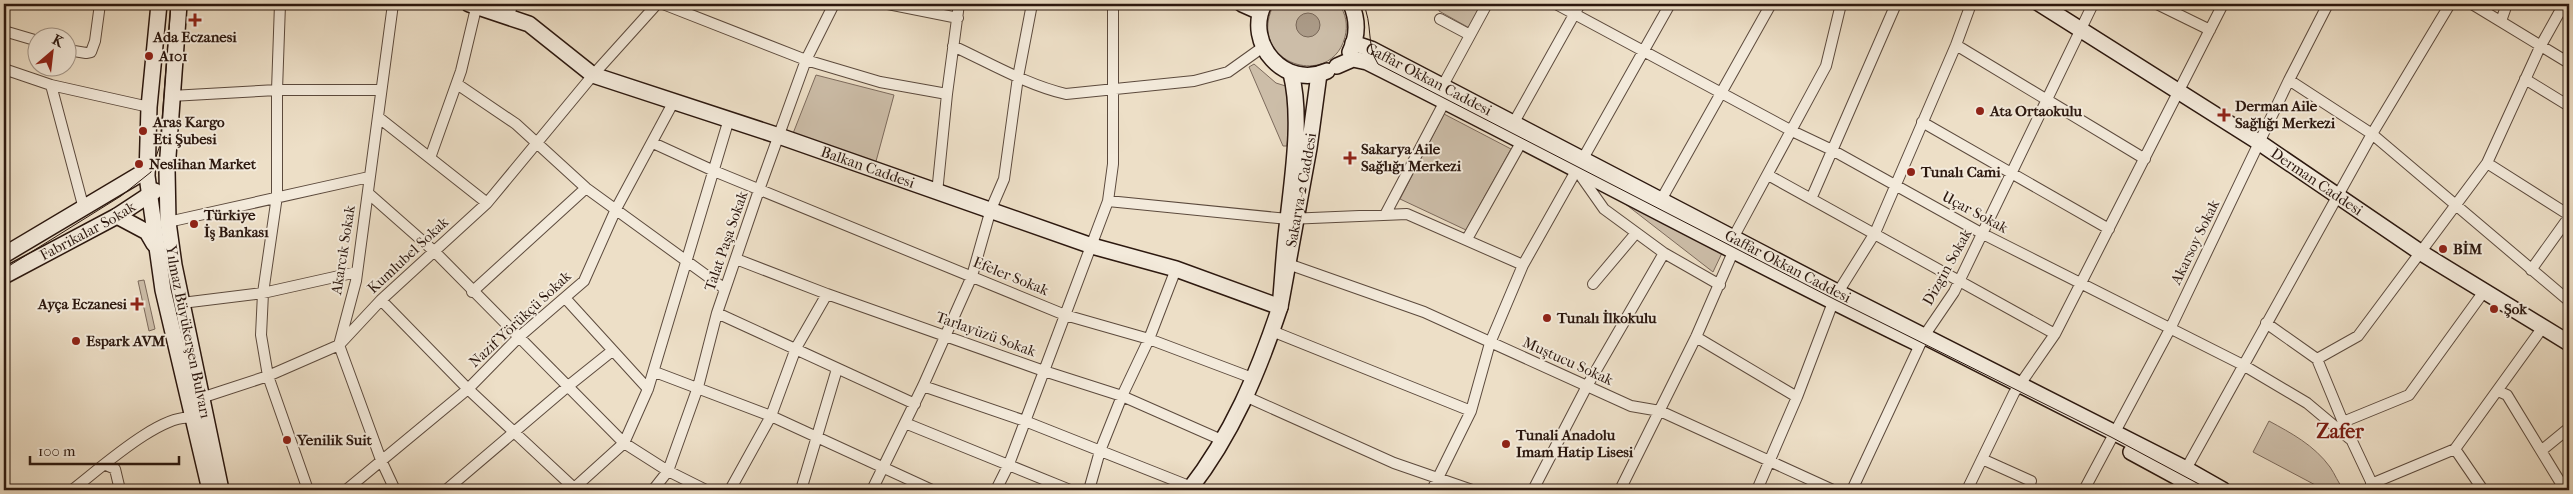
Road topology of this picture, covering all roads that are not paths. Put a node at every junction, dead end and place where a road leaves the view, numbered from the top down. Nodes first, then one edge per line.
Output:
1 (100, 4) edge
2 (159, 4) edge
3 (179, 4) edge
4 (280, 4) edge
5 (393, 4) edge
6 (474, 4) edge
7 (657, 4) edge
8 (663, 4) edge
9 (834, 4) edge
10 (888, 4) edge
11 (959, 4) edge
12 (1032, 4) edge
13 (1113, 4) edge
14 (1242, 4) edge
15 (1351, 4) edge
16 (1488, 4) edge
17 (1556, 4) edge
18 (1580, 4) edge
19 (1670, 4) edge
20 (1770, 4) edge
21 (1841, 4) edge
22 (1896, 4) edge
23 (1971, 4) edge
24 (2040, 4) edge
25 (2093, 4) edge
26 (2157, 4) edge
27 (2223, 4) edge
28 (2328, 4) edge
29 (2450, 4) edge
30 (2472, 4) edge
31 (2507, 4) edge
32 (2564, 4) edge
33 (1262, 8) edge
34 (511, 10) edge
35 (1574, 14) junction
36 (958, 18) junction
37 (1440, 19) dead end
38 (2502, 21) junction
39 (2081, 30) junction
40 (2210, 30) junction
41 (4, 31) edge
42 (1470, 35) junction
43 (28, 38) edge
44 (1353, 43) junction
45 (1956, 45) junction
46 (953, 46) junction
47 (1263, 47) junction
48 (2540, 47) junction
49 (1644, 51) junction
50 (78, 52) edge
51 (806, 60) junction
52 (2569, 63) edge
53 (1337, 66) junction
54 (4, 69) edge
55 (1291, 73) junction
56 (1319, 74) junction
57 (593, 75) junction
58 (1018, 77) junction
59 (2525, 79) junction
60 (2289, 80) junction
61 (457, 84) junction
62 (51, 85) junction
63 (277, 90) junction
64 (382, 90) junction
65 (1114, 91) junction
66 (1722, 91) junction
67 (2178, 92) junction
68 (947, 94) junction
69 (1444, 94) junction
70 (171, 96) junction
71 (2046, 100) junction
72 (674, 101) junction
73 (2569, 106) edge
74 (149, 107) junction
75 (378, 117) junction
76 (729, 119) junction
77 (1922, 122) junction
78 (1514, 124) junction
79 (1792, 131) junction
80 (2372, 134) junction
81 (780, 136) junction
82 (1522, 141) junction
83 (536, 142) junction
84 (652, 143) junction
85 (2260, 143) junction
86 (1832, 150) junction
87 (430, 158) junction
88 (2144, 159) junction
89 (2487, 163) junction
90 (1579, 164) junction
91 (146, 170) junction
92 (714, 171) junction
93 (2010, 174) junction
94 (1768, 175) junction
95 (370, 177) junction
96 (166, 178) junction
97 (1895, 185) junction
98 (586, 188) junction
99 (759, 190) junction
100 (368, 193) junction
101 (937, 193) junction
102 (149, 195) junction
103 (277, 196) junction
104 (2336, 197) junction
105 (1811, 199) junction
106 (1661, 200) junction
107 (1108, 201) junction
108 (487, 203) junction
109 (2454, 206) junction
110 (84, 209) junction
111 (616, 209) junction
112 (991, 209) junction
113 (1385, 215) junction
114 (118, 216) junction
115 (2569, 216) edge
116 (1292, 219) junction
117 (168, 222) junction
118 (2109, 229) junction
119 (1636, 233) junction
120 (1875, 233) junction
121 (1983, 234) junction
122 (1467, 239) junction
123 (1733, 245) junction
124 (1092, 246) junction
125 (157, 248) junction
126 (435, 252) junction
127 (2420, 252) junction
128 (1664, 253) junction
129 (4, 255) edge
130 (736, 259) junction
131 (687, 261) junction
132 (1288, 264) junction
133 (1522, 265) junction
134 (1176, 269) junction
135 (2532, 270) junction
136 (357, 272) junction
137 (4, 276) edge
138 (972, 276) junction
139 (1959, 282) junction
140 (2082, 283) junction
141 (1593, 284) dead end
142 (1720, 285) junction
143 (725, 289) junction
144 (2485, 290) junction
145 (472, 292) junction
146 (263, 293) junction
147 (826, 294) junction
148 (1835, 297) junction
149 (566, 299) junction
150 (381, 300) junction
151 (2569, 301) edge
152 (182, 303) junction
153 (1280, 307) junction
154 (717, 312) junction
155 (1065, 315) junction
156 (2266, 324) junction
157 (2543, 326) junction
158 (2170, 329) junction
159 (1272, 331) junction
160 (946, 334) junction
161 (2055, 334) junction
162 (1696, 337) junction
163 (2566, 337) edge
164 (519, 338) junction
165 (1149, 339) junction
166 (1922, 340) junction
167 (1490, 342) junction
168 (339, 345) junction
169 (796, 348) junction
170 (612, 351) junction
171 (2317, 359) junction
172 (2243, 365) junction
173 (837, 369) junction
174 (1044, 371) junction
175 (655, 372) junction
176 (268, 376) junction
177 (1255, 379) junction
178 (924, 386) junction
179 (1587, 386) junction
180 (567, 387) junction
181 (698, 387) junction
182 (2017, 388) junction
183 (468, 389) junction
184 (648, 389) junction
185 (2498, 391) junction
186 (1122, 396) junction
187 (1797, 397) junction
188 (201, 398) junction
189 (1247, 398) junction
190 (915, 404) junction
191 (1471, 410) junction
192 (1660, 411) junction
193 (771, 416) junction
194 (194, 419) junction
195 (1025, 421) junction
196 (2343, 422) junction
197 (905, 423) junction
198 (2569, 428) edge
199 (514, 432) junction
200 (2112, 436) junction
201 (816, 437) junction
202 (2350, 439) junction
203 (1224, 440) junction
204 (624, 443) junction
205 (2455, 449) junction
206 (2542, 450) junction
207 (1100, 451) junction
208 (1982, 459) junction
209 (381, 460) junction
210 (1769, 462) junction
211 (1009, 464) junction
212 (106, 465) junction
213 (883, 468) junction
214 (668, 471) junction
215 (1438, 478) junction
216 (2181, 480) edge
217 (2373, 487) edge
218 (573, 489) edge
219 (1193, 489) edge
220 (72, 490) edge
221 (120, 490) edge
222 (210, 490) edge
223 (221, 490) edge
224 (308, 490) edge
225 (346, 490) edge
226 (395, 490) edge
227 (446, 490) edge
228 (653, 490) edge
229 (706, 490) edge
230 (730, 490) edge
231 (801, 490) edge
232 (872, 490) edge
233 (932, 490) edge
234 (996, 490) edge
235 (1070, 490) edge
236 (1089, 490) edge
237 (1432, 490) edge
238 (1472, 490) edge
239 (1533, 490) edge
240 (1620, 490) edge
241 (1757, 490) edge
242 (1833, 490) edge
243 (1852, 490) edge
244 (1967, 490) edge
245 (2026, 490) edge
246 (2084, 490) edge
247 (2201, 490) edge
248 (2223, 490) edge
249 (2482, 490) edge
250 (2566, 490) edge

1 - 50 street
2 - 74 main road, Yılmaz Büyükerşen Bulvarı
3 - 70 main road, Yılmaz Büyükerşen Bulvarı
4 - 63 street
5 - 64 street, Akarcık Sokak
6 - 34 main road, Balkan Caddesi
6 - 61 street
7 - 57 street, Kumlubel Sokak
8 - 51 street
9 - 51 street, Talat Paşa Sokak
10 - 36 street
11 - 36 street
12 - 58 street
13 - 65 street
14 - 33 main road
15 - 44 main road
16 - 42 street
17 - 35 street, Uçar Sokak
18 - 35 street
19 - 49 street
20 - 66 street
21 - 79 street
22 - 86 street
23 - 45 street
24 - 39 main road, Derman Caddesi
25 - 39 street, Dizgin Sokak
26 - 40 street
27 - 40 street
28 - 60 street, Akarsoy Sokak
29 - 80 street
30 - 38 street
31 - 38 street
32 - 48 street
33 - 47 main road
34 - 57 main road, Balkan Caddesi
35 - 49 street, Uçar Sokak
35 - 78 street
36 - 46 street
37 - 42 street
38 - 48 street
39 - 67 main road, Derman Caddesi
39 - 71 street, Dizgin Sokak
40 - 67 street
41 - 43 street
42 - 69 street
44 - 53 main road
44 - 69 main road, Gaffar Okkan Caddesi
45 - 71 street
45 - 77 street
46 - 58 street
46 - 68 street
47 - 55 main road
47 - 65 street
48 - 52 street
48 - 59 street
49 - 66 street, Uçar Sokak
49 - 90 street
51 - 68 street
51 - 81 street, Talat Paşa Sokak
53 - 56 main road, Gaffar Okkan Caddesi
53 - 69 main road, Gaffar Okkan Caddesi
54 - 62 street
55 - 56 main road
55 - 116 main road
56 - 116 main road, Sakarya-2 Caddesi
57 - 72 main road, Balkan Caddesi
57 - 83 street, Kumlubel Sokak
58 - 65 street
58 - 112 street
59 - 73 street
59 - 89 street
60 - 80 street
60 - 85 street, Akarsoy Sokak
61 - 83 street
61 - 87 street
62 - 74 street
62 - 110 street
63 - 64 street
63 - 70 street
63 - 103 street
64 - 75 street, Akarcık Sokak
65 - 107 street
66 - 79 street, Uçar Sokak
66 - 106 street
67 - 85 main road, Derman Caddesi
67 - 88 street
68 - 101 street
69 - 78 main road, Gaffar Okkan Caddesi
69 - 82 main road, Gaffar Okkan Caddesi
69 - 113 street
70 - 96 main road, Yılmaz Büyükerşen Bulvarı
71 - 88 street
71 - 93 street, Dizgin Sokak
72 - 76 main road, Balkan Caddesi
72 - 84 street, Nazif Yörükçü Sokak
74 - 91 main road, Yılmaz Büyükerşen Bulvarı
75 - 87 street
75 - 95 street, Akarcık Sokak
76 - 81 main road, Balkan Caddesi
76 - 92 street
77 - 93 street
77 - 97 street
78 - 90 main road, Gaffar Okkan Caddesi
79 - 86 street, Uçar Sokak
79 - 94 street
80 - 104 street
80 - 109 street
81 - 99 street, Talat Paşa Sokak
81 - 101 main road, Balkan Caddesi
82 - 90 main road, Gaffar Okkan Caddesi
82 - 122 street
83 - 98 street
83 - 108 street, Kumlubel Sokak
84 - 92 street, Efeler Sokak
84 - 111 street, Nazif Yörükçü Sokak
85 - 104 main road, Derman Caddesi
85 - 158 street, Akarsoy Sokak
86 - 97 street, Uçar Sokak
86 - 105 street
87 - 108 street
88 - 118 street
89 - 109 street
89 - 115 street
90 - 106 main road, Gaffar Okkan Caddesi
90 - 119 street
90 - 123 main road, Gaffar Okkan Caddesi
90 - 133 street
91 - 96 main road
91 - 102 main road, Yılmaz Büyükerşen Bulvarı
91 - 110 main road, Fabrikalar Sokak
92 - 99 street, Efeler Sokak
92 - 131 street
93 - 118 street
93 - 121 street, Dizgin Sokak
94 - 105 street
94 - 123 street
95 - 100 street, Akarcık Sokak
95 - 103 street
96 - 102 main road, Fabrikalar Sokak
96 - 117 main road, Yılmaz Büyükerşen Bulvarı
97 - 120 street
97 - 121 street, Uçar Sokak
98 - 111 street
98 - 145 street
99 - 130 street, Talat Paşa Sokak
99 - 138 street, Efeler Sokak
100 - 126 street
100 - 136 street, Akarcık Sokak
101 - 112 main road, Balkan Caddesi
102 - 114 main road, Fabrikalar Sokak
102 - 125 main road, Yılmaz Büyükerşen Bulvarı
103 - 117 street
103 - 146 street
104 - 127 main road, Derman Caddesi
104 - 156 street
105 - 120 street
106 - 123 main road, Gaffar Okkan Caddesi
107 - 116 street
107 - 124 street
108 - 126 street, Kumlubel Sokak
109 - 127 street
109 - 135 street
110 - 129 main road, Fabrikalar Sokak
111 - 131 street
111 - 149 street, Nazif Yörükçü Sokak
112 - 124 main road, Balkan Caddesi
112 - 138 street
113 - 116 street
113 - 122 street
114 - 125 main road
114 - 137 main road, Fabrikalar Sokak
115 - 135 street
116 - 132 main road, Sakarya-2 Caddesi
116 - 153 main road, Sakarya-2 Caddesi
117 - 152 main road, Yılmaz Büyükerşen Bulvarı
118 - 140 street
119 - 128 street
119 - 141 street
120 - 139 street
120 - 148 street
121 - 139 street, Dizgin Sokak
121 - 140 street, Uçar Sokak
122 - 133 street
123 - 142 street
123 - 148 main road, Gaffar Okkan Caddesi
124 - 134 main road, Balkan Caddesi
124 - 155 street
125 - 194 main road, Yılmaz Büyükerşen Bulvarı
126 - 145 street
126 - 150 street, Kumlubel Sokak
127 - 144 main road, Derman Caddesi
127 - 171 street
128 - 142 street
128 - 179 street
130 - 143 street, Talat Paşa Sokak
130 - 147 street, Tarlayüzü Sokak
131 - 143 street
131 - 175 street
132 - 153 main road, Sakarya-2 Caddesi
132 - 167 street, Muştucu Sokak
133 - 167 street
134 - 153 main road, Balkan Caddesi
134 - 165 street
135 - 151 street
136 - 146 street
136 - 168 street, Akarcık Sokak
138 - 155 street, Efeler Sokak
138 - 160 street
139 - 161 street
139 - 166 street, Dizgin Sokak
140 - 158 street, Uçar Sokak
140 - 161 street
142 - 162 street
143 - 154 street, Talat Paşa Sokak
144 - 157 main road, Derman Caddesi
144 - 196 street
145 - 164 street
146 - 152 street
146 - 176 street
147 - 160 street, Tarlayüzü Sokak
147 - 169 street
148 - 166 main road, Gaffar Okkan Caddesi
148 - 187 street
149 - 164 street, Nazif Yörükçü Sokak
149 - 170 street
150 - 168 street, Kumlubel Sokak
150 - 183 street
152 - 188 main road, Yılmaz Büyükerşen Bulvarı
153 - 159 main road, Sakarya-2 Caddesi
154 - 169 street
154 - 181 street, Talat Paşa Sokak
155 - 165 street, Efeler Sokak
155 - 174 street
156 - 171 street
156 - 172 street
157 - 163 main road, Derman Caddesi
157 - 185 street
158 - 172 street, Uçar Sokak
158 - 200 street, Akarsoy Sokak
159 - 177 main road, Sakarya-2 Caddesi
159 - 191 street
160 - 174 street, Tarlayüzü Sokak
160 - 178 street
161 - 182 street
162 - 187 street
162 - 192 street
164 - 180 street
164 - 183 street, Nazif Yörükçü Sokak
165 - 177 street, Efeler Sokak
165 - 186 street
166 - 182 main road, Gaffar Okkan Caddesi
166 - 243 street, Dizgin Sokak
167 - 179 street, Muştucu Sokak
167 - 191 street
168 - 176 street, Kumlubel Sokak
168 - 209 street
169 - 173 street
169 - 193 street
170 - 180 street
170 - 184 street
171 - 196 street
172 - 202 street, Uçar Sokak
172 - 216 street
173 - 190 street
173 - 201 street
174 - 186 street, Tarlayüzü Sokak
174 - 195 street
175 - 181 street
175 - 184 street
176 - 188 street, Kumlubel Sokak
176 - 224 street
177 - 189 main road, Sakarya-2 Caddesi
178 - 190 street
178 - 195 street
179 - 192 street, Muştucu Sokak
179 - 239 street
180 - 199 street
180 - 204 street
181 - 193 street
181 - 214 street, Talat Paşa Sokak
182 - 200 main road, Gaffar Okkan Caddesi
182 - 208 street
183 - 199 street
183 - 209 street, Nazif Yörükçü Sokak
184 - 204 street
185 - 205 street
185 - 206 street
186 - 203 street, Tarlayüzü Sokak
186 - 207 street
187 - 210 street
188 - 223 main road, Yılmaz Büyükerşen Bulvarı
189 - 203 main road, Sakarya-2 Caddesi
189 - 215 street
190 - 197 street
191 - 215 street
192 - 210 street, Muştucu Sokak
192 - 240 street
193 - 201 street
193 - 230 street
194 - 212 street
194 - 222 main road, Yılmaz Büyükerşen Bulvarı
195 - 207 street
195 - 211 street
196 - 202 street
197 - 211 street
197 - 213 street
198 - 206 street
199 - 218 street
199 - 227 street
200 - 216 main road, Gaffar Okkan Caddesi
200 - 246 street, Akarsoy Sokak
201 - 213 street
201 - 231 street
202 - 217 street
203 - 219 main road, Sakarya-2 Caddesi
204 - 214 street
204 - 218 street
205 - 217 street
205 - 249 street
206 - 250 street
207 - 219 street
207 - 236 street
208 - 244 street
208 - 245 street
209 - 225 street, Nazif Yörükçü Sokak
209 - 226 street
210 - 241 street
210 - 242 street, Muştucu Sokak
211 - 234 street
211 - 235 street
212 - 220 street
212 - 221 street
213 - 232 street
213 - 233 street
214 - 228 street, Talat Paşa Sokak
214 - 229 street
215 - 237 street
215 - 238 street
216 - 247 main road, Gaffar Okkan Caddesi
216 - 248 main road, Gaffar Okkan Caddesi

